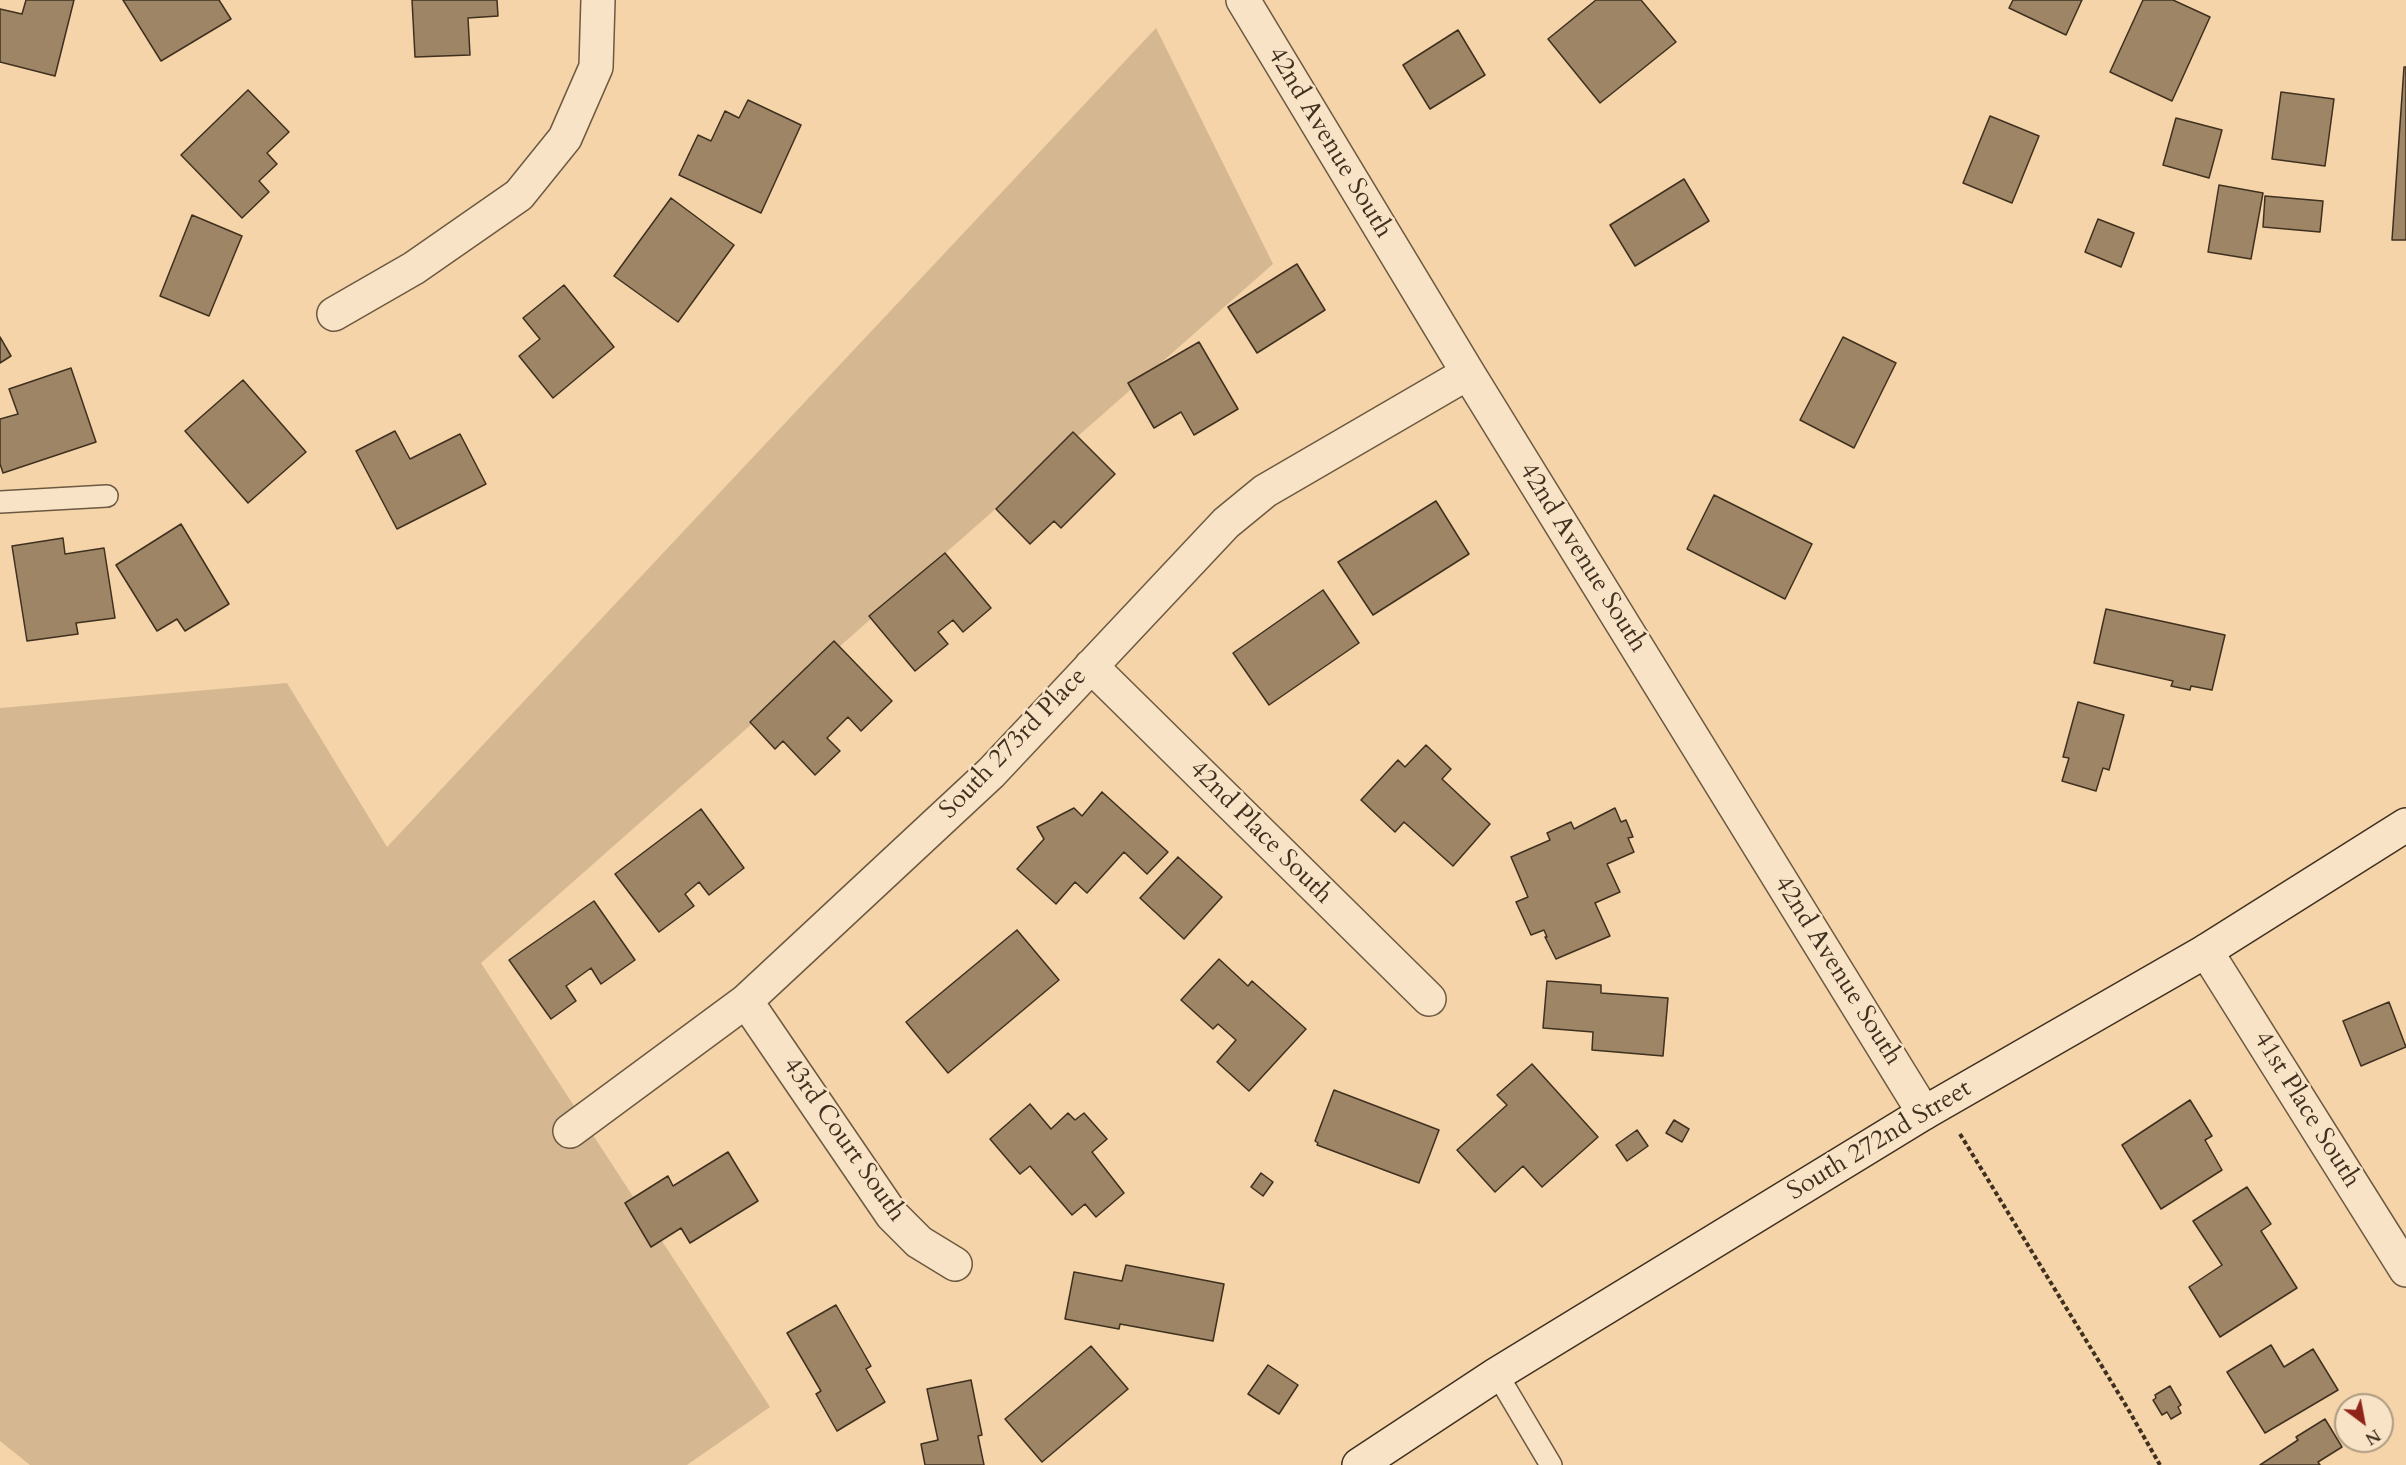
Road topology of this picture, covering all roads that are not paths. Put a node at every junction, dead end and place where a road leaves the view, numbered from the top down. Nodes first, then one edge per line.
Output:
1 (598, 0) edge
2 (1243, 0) edge
3 (334, 314) dead end
4 (1467, 373) junction
5 (107, 496) dead end
6 (0, 502) edge
7 (1090, 666) junction
8 (2406, 825) edge
9 (2206, 951) junction
10 (1429, 999) dead end
11 (746, 1001) junction
12 (1933, 1108) junction
13 (570, 1131) dead end
14 (955, 1264) dead end
15 (2406, 1270) edge
16 (1497, 1374) junction
17 (1359, 1465) edge
18 (1551, 1465) edge

1 - 3 street
2 - 4 street, 42nd Avenue South
4 - 7 street, South 273rd Place
4 - 12 street, 42nd Avenue South
5 - 6 lane
7 - 10 street, 42nd Place South
7 - 11 street, South 273rd Place
8 - 9 street, South 272nd Street
9 - 12 street, South 272nd Street
9 - 15 street, 41st Place South
11 - 13 street, South 273rd Place
11 - 14 street, 43rd Court South
12 - 16 street, South 272nd Street
16 - 17 street, South 272nd Street
16 - 18 lane

